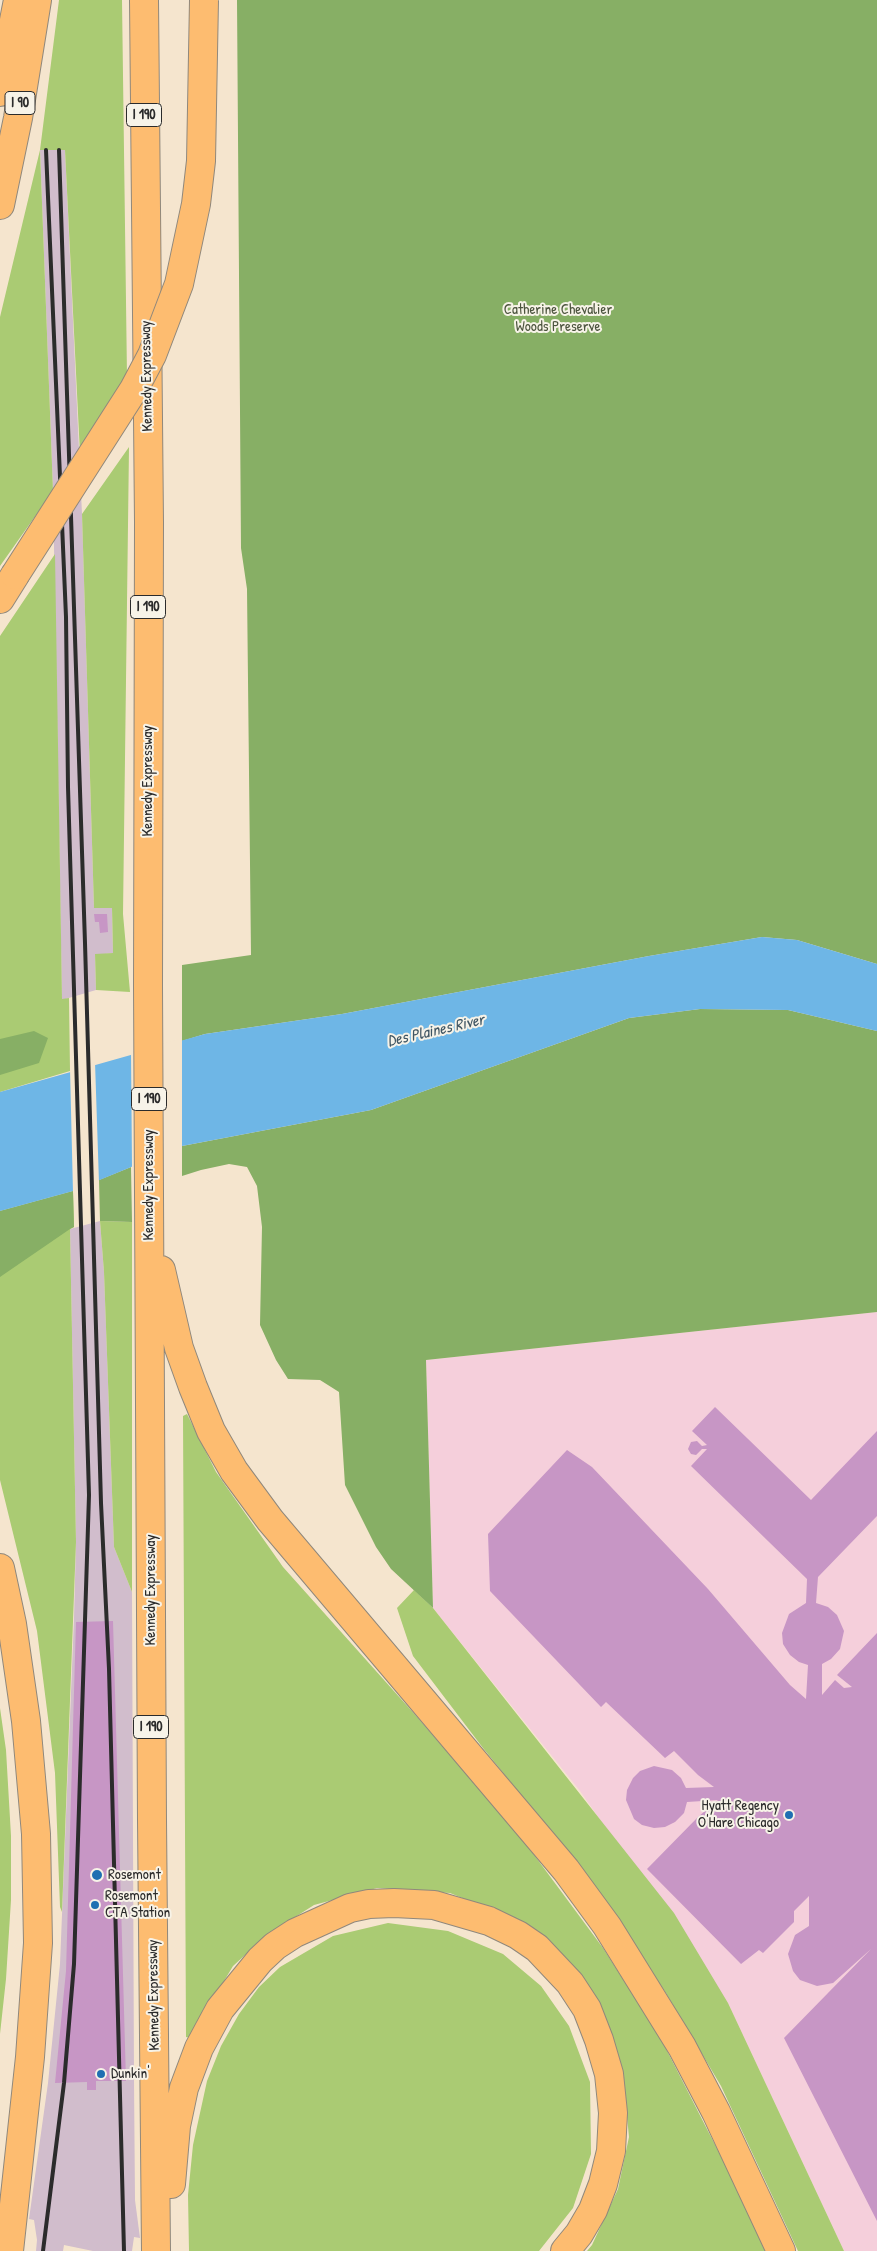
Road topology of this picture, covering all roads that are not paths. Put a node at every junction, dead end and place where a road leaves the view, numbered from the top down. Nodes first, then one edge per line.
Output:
1 (18, 0) edge
2 (37, 0) edge
3 (144, 0) edge
4 (155, 0) edge
5 (204, 0) edge
6 (0, 92) edge
7 (0, 204) edge
8 (145, 230) junction
9 (0, 600) edge
10 (149, 1213) junction
11 (0, 1568) edge
12 (156, 2246) edge
13 (9, 2251) edge
14 (565, 2251) edge
15 (781, 2251) edge

1 - 6 highway, I 90
2 - 7 highway, I 90
3 - 8 highway, Kennedy Expressway / I 190
4 - 8 highway
5 - 9 highway, bridge
8 - 10 highway, Kennedy Expressway / I 190
10 - 12 highway, Kennedy Expressway / I 190
10 - 15 highway
11 - 13 highway
12 - 14 highway

